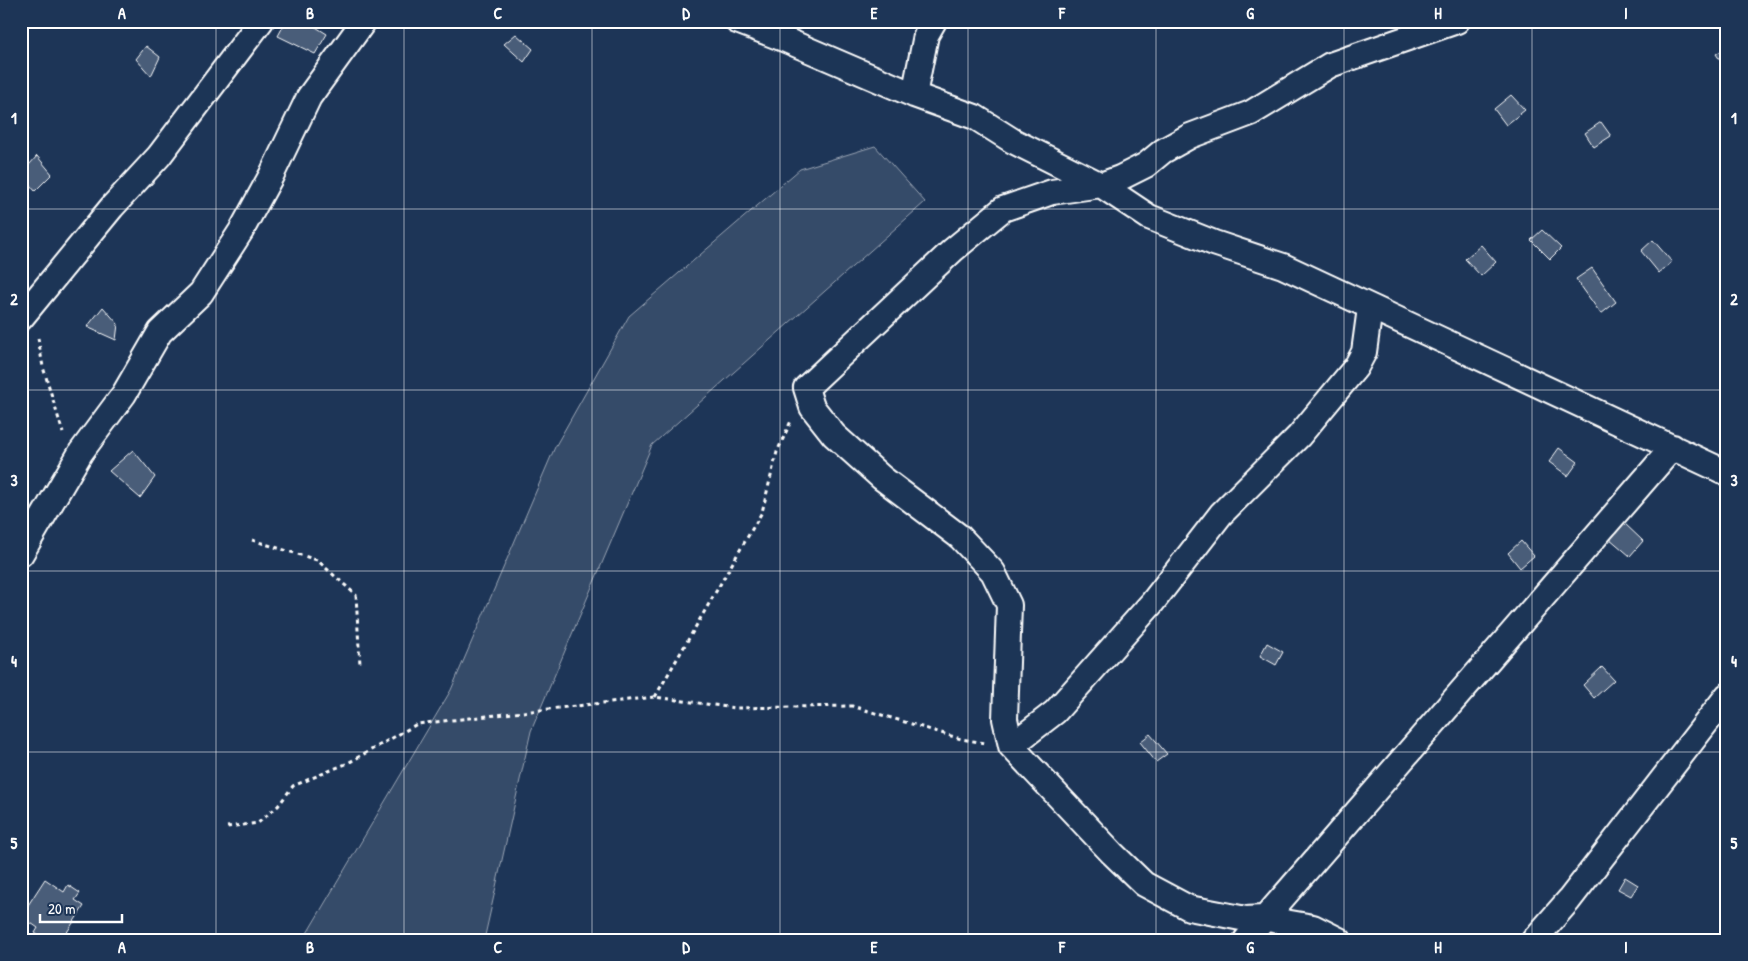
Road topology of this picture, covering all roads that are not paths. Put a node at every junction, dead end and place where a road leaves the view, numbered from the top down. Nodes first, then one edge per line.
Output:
1 (261, 21) edge
2 (364, 21) edge
3 (737, 21) edge
4 (934, 21) edge
5 (1457, 21) edge
6 (914, 95) junction
7 (1101, 184) junction
8 (1370, 308) junction
9 (27, 312) edge
10 (1673, 447) junction
11 (1727, 473) edge
12 (21, 554) edge
13 (1727, 696) edge
14 (1011, 746) junction
15 (1262, 918) junction
16 (1246, 940) edge
17 (1339, 940) edge
18 (1534, 940) edge

1 - 9 street
2 - 12 street
3 - 6 street
4 - 6 street
5 - 7 street
6 - 7 street
7 - 8 street
7 - 14 street
8 - 10 street
8 - 14 street
10 - 11 street
10 - 15 street
13 - 18 street
14 - 15 street
15 - 16 street
15 - 17 street

